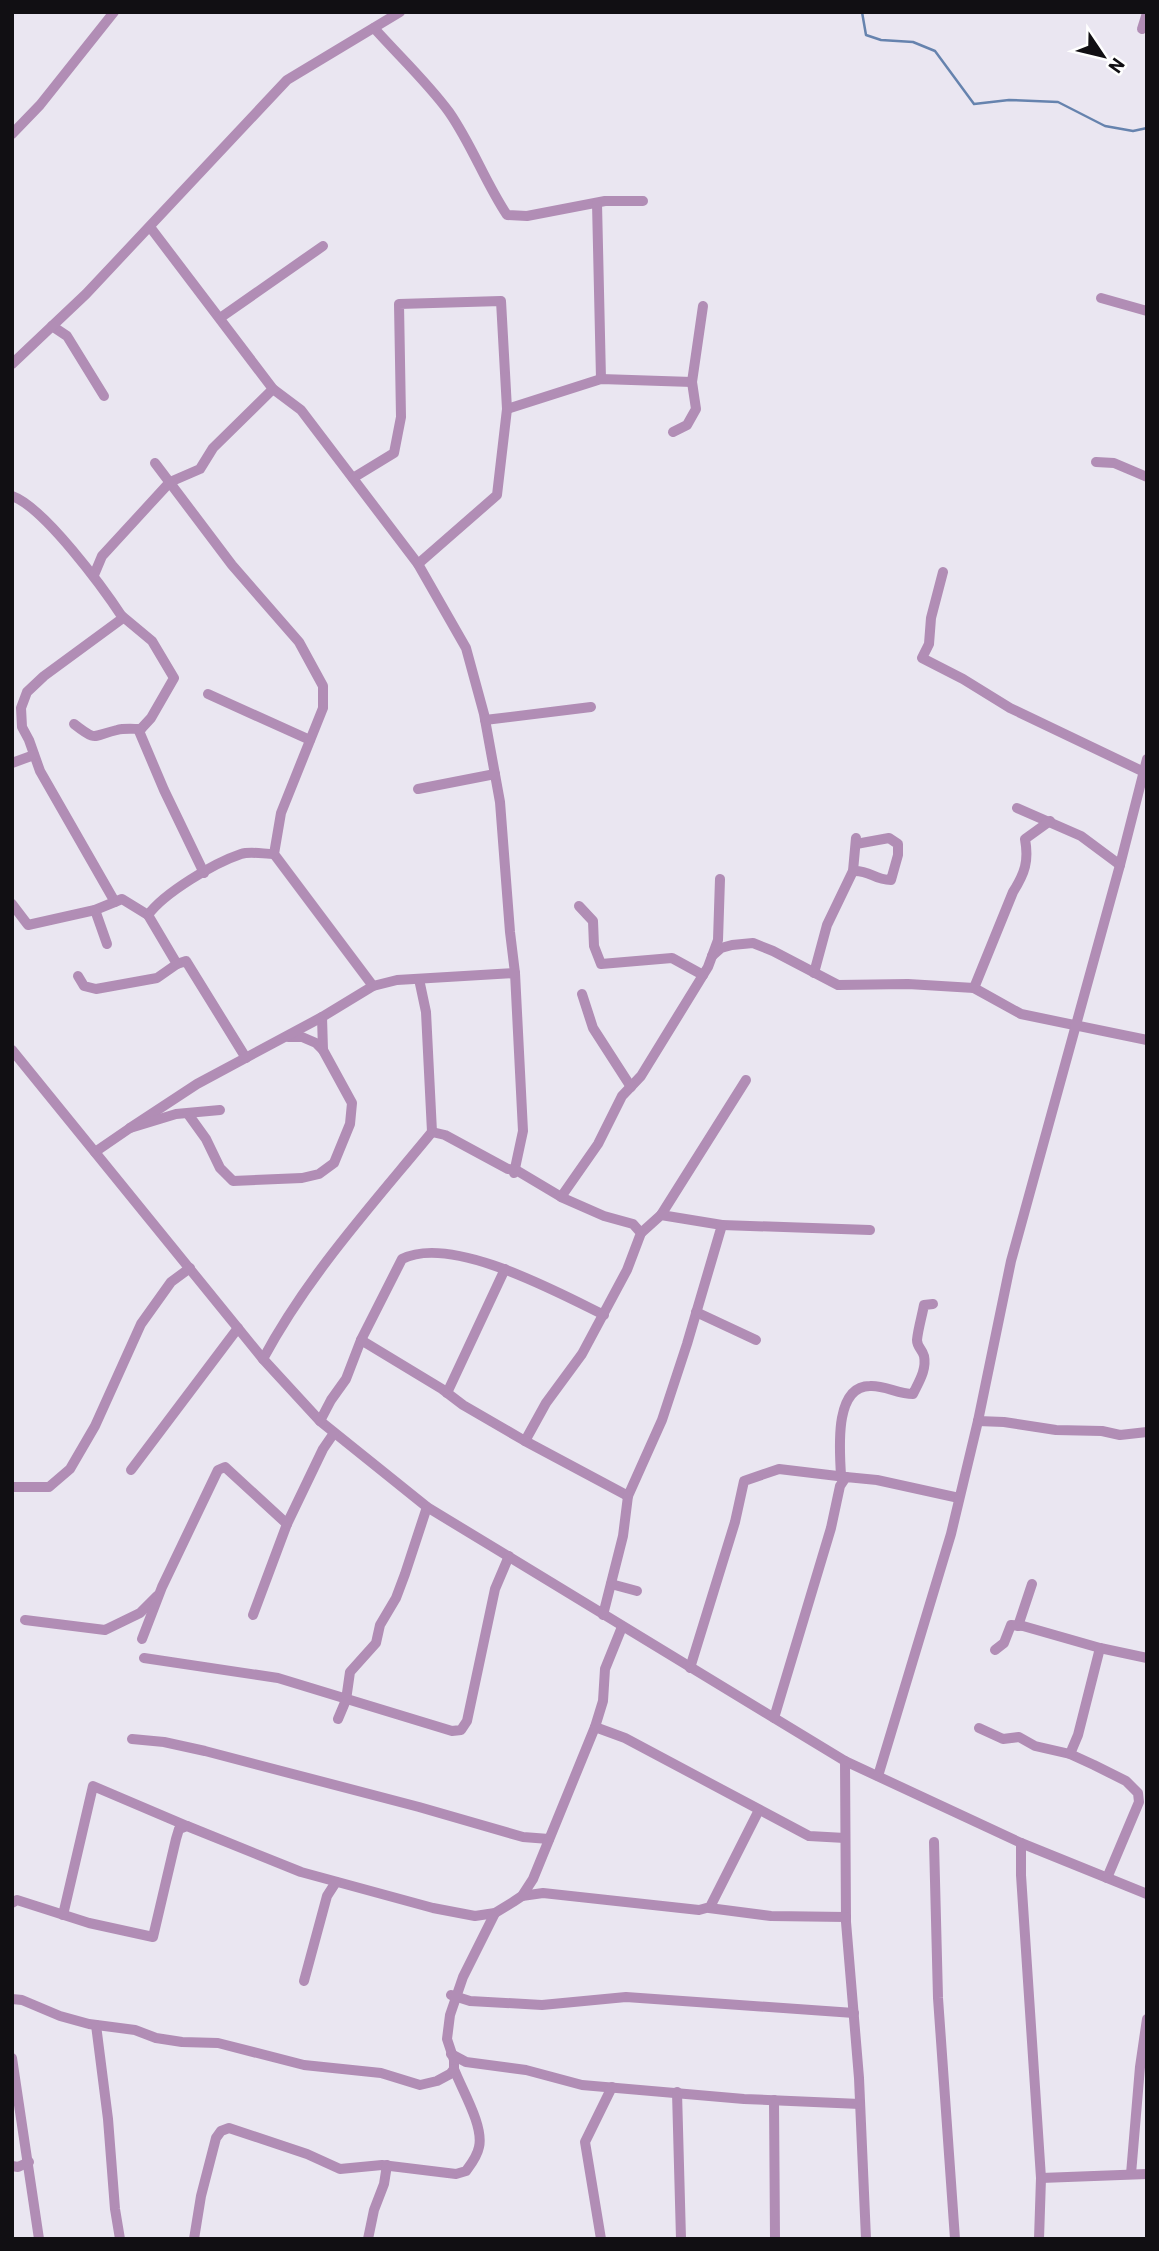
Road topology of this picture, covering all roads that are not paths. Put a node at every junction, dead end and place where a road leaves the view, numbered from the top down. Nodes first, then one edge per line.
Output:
1 (114, 12) edge
2 (400, 12) edge
3 (1147, 13) edge
4 (374, 28) junction
5 (1142, 29) dead end
6 (12, 134) edge
7 (643, 201) dead end
8 (597, 203) junction
9 (150, 227) junction
10 (323, 246) dead end
11 (1101, 298) dead end
12 (703, 306) dead end
13 (1147, 311) edge
14 (220, 318) junction
15 (52, 326) junction
16 (12, 364) edge
17 (601, 379) junction
18 (692, 382) junction
19 (273, 389) junction
20 (104, 396) dead end
21 (507, 409) junction
22 (673, 432) dead end
23 (1097, 462) dead end
24 (155, 463) dead end
25 (1147, 477) edge
26 (353, 478) junction
27 (170, 482) junction
28 (12, 496) edge
29 (418, 564) junction
30 (943, 572) dead end
31 (94, 575) junction
32 (122, 616) junction
33 (208, 694) dead end
34 (591, 707) dead end
35 (485, 720) junction
36 (74, 724) dead end
37 (141, 729) junction
38 (310, 740) junction
39 (34, 755) junction
40 (1147, 758) edge
41 (12, 763) edge
42 (1144, 772) junction
43 (495, 774) junction
44 (418, 789) dead end
45 (1017, 808) dead end
46 (1049, 821) junction
47 (274, 854) junction
48 (1120, 865) junction
49 (853, 871) junction
50 (204, 873) junction
51 (720, 879) dead end
52 (115, 902) junction
53 (12, 904) edge
54 (579, 906) dead end
55 (95, 910) junction
56 (148, 915) junction
57 (107, 944) dead end
58 (712, 956) junction
59 (177, 964) junction
60 (515, 973) junction
61 (814, 974) junction
62 (703, 975) junction
63 (78, 976) dead end
64 (419, 979) junction
65 (373, 986) junction
66 (974, 988) junction
67 (582, 994) dead end
68 (322, 1017) junction
69 (1076, 1027) junction
70 (286, 1037) junction
71 (1147, 1040) edge
72 (12, 1050) edge
73 (323, 1050) junction
74 (246, 1058) junction
75 (746, 1080) dead end
76 (631, 1087) junction
77 (220, 1110) dead end
78 (188, 1114) junction
79 (130, 1128) junction
80 (432, 1132) junction
81 (95, 1152) junction
82 (514, 1171) junction
83 (561, 1197) junction
84 (661, 1215) junction
85 (722, 1225) junction
86 (870, 1230) dead end
87 (641, 1233) junction
88 (190, 1268) junction
89 (505, 1269) junction
90 (933, 1304) dead end
91 (696, 1312) junction
92 (604, 1315) junction
93 (238, 1328) junction
94 (360, 1340) junction
95 (757, 1340) dead end
96 (263, 1359) junction
97 (447, 1393) junction
98 (320, 1421) junction
99 (978, 1421) junction
100 (334, 1433) junction
101 (1147, 1433) edge
102 (525, 1441) junction
103 (131, 1471) dead end
104 (844, 1476) junction
105 (12, 1487) edge
106 (628, 1496) junction
107 (959, 1498) junction
108 (427, 1507) junction
109 (287, 1524) junction
110 (509, 1556) junction
111 (611, 1584) junction
112 (1032, 1584) dead end
113 (637, 1591) dead end
114 (160, 1593) junction
115 (253, 1615) dead end
116 (603, 1615) junction
117 (26, 1620) dead end
118 (1018, 1626) junction
119 (622, 1627) junction
120 (142, 1639) dead end
121 (1100, 1648) junction
122 (995, 1650) dead end
123 (144, 1658) dead end
124 (1147, 1658) edge
125 (690, 1668) junction
126 (346, 1700) junction
127 (774, 1718) junction
128 (338, 1719) dead end
129 (595, 1727) junction
130 (979, 1728) dead end
131 (132, 1739) dead end
132 (1070, 1754) junction
133 (845, 1761) junction
134 (878, 1776) junction
135 (1143, 1798) edge
136 (759, 1810) junction
137 (187, 1826) junction
138 (845, 1838) junction
139 (549, 1839) junction
140 (934, 1842) dead end
141 (1021, 1843) junction
142 (1107, 1878) junction
143 (336, 1882) junction
144 (1147, 1894) edge
145 (522, 1896) junction
146 (14, 1900) edge
147 (709, 1908) junction
148 (495, 1913) junction
149 (63, 1915) junction
150 (846, 1917) junction
151 (304, 1981) dead end
152 (453, 1996) junction
153 (12, 1999) edge
154 (854, 2013) junction
155 (1147, 2019) edge
156 (96, 2025) junction
157 (451, 2054) junction
158 (12, 2058) edge
159 (454, 2069) junction
160 (13, 2071) edge
161 (612, 2087) junction
162 (677, 2092) junction
163 (774, 2100) junction
164 (859, 2104) junction
165 (29, 2162) junction
166 (387, 2165) junction
167 (12, 2166) edge
168 (1131, 2174) junction
169 (1147, 2174) edge
170 (1041, 2178) junction
171 (39, 2239) edge
172 (120, 2239) edge
173 (194, 2239) edge
174 (369, 2239) edge
175 (601, 2239) edge
176 (681, 2239) edge
177 (775, 2239) edge
178 (866, 2239) edge
179 (955, 2239) edge
180 (1039, 2239) edge

1 - 6 street
2 - 4 street
3 - 5 street
4 - 8 street
4 - 9 street
7 - 8 street
8 - 17 street
9 - 14 street
9 - 15 street
10 - 14 street
11 - 13 street
12 - 18 street
14 - 19 street
15 - 16 street
15 - 20 street
17 - 18 street
17 - 21 street
18 - 22 street
19 - 26 street
19 - 27 street
21 - 26 street
21 - 29 street
23 - 25 street
24 - 27 street
26 - 29 street
27 - 31 street
27 - 38 street
28 - 31 street
29 - 35 street
30 - 42 street
31 - 32 street
32 - 37 street
32 - 39 street
33 - 38 street
34 - 35 street
35 - 43 street
36 - 37 street
37 - 50 street
38 - 47 street
39 - 41 street
39 - 52 street
40 - 42 street
42 - 48 street
43 - 44 street
43 - 60 street
45 - 46 street
46 - 48 street
46 - 66 street
47 - 50 street
47 - 65 street
48 - 69 street
49 - 49 street
49 - 61 street
50 - 56 street
51 - 58 street
52 - 55 street
52 - 56 street
53 - 55 street
54 - 62 street
55 - 57 street
56 - 59 street
58 - 61 street
58 - 62 street
59 - 63 street
59 - 74 street
60 - 64 street
60 - 82 street
61 - 66 street
62 - 76 street
64 - 65 street
64 - 80 street
65 - 68 street
66 - 69 street
67 - 76 street
68 - 70 street
68 - 73 street
69 - 71 street
69 - 99 street
70 - 73 street
70 - 74 street
72 - 81 street
73 - 78 street
74 - 79 street
75 - 84 street
76 - 83 street
77 - 78 street
78 - 79 street
79 - 81 street
80 - 82 street
80 - 96 street
81 - 88 street
82 - 83 street
83 - 87 street
84 - 85 street
84 - 87 street
85 - 86 street
85 - 91 street
87 - 92 street
88 - 93 street
88 - 105 street
89 - 92 street
89 - 94 street
89 - 97 street
90 - 104 street
91 - 95 street
91 - 106 street
92 - 102 street
93 - 96 street
93 - 103 street
94 - 97 street
94 - 98 street
96 - 98 street
97 - 102 street
98 - 100 street
99 - 101 street
99 - 107 street
100 - 108 street
100 - 109 street
102 - 106 street
104 - 107 street
104 - 125 street
104 - 127 street
106 - 111 street
107 - 134 street
108 - 110 street
108 - 126 street
109 - 114 street
109 - 115 street
110 - 116 street
110 - 126 street
111 - 113 street
111 - 116 street
112 - 118 street
114 - 117 street
114 - 120 street
116 - 119 street
118 - 121 street
118 - 122 street
119 - 125 street
119 - 129 street
121 - 124 street
121 - 132 street
123 - 126 street
125 - 127 street
126 - 128 street
127 - 133 street
129 - 136 street
129 - 139 street
130 - 132 street
131 - 139 street
132 - 135 street
133 - 134 street
133 - 138 street
134 - 141 street
135 - 142 street
136 - 138 street
136 - 147 street
137 - 143 street
137 - 149 street
137 - 149 street
138 - 150 street
139 - 145 street
140 - 179 street
141 - 142 street
141 - 170 street
142 - 144 street
143 - 148 street
143 - 151 street
145 - 147 street
145 - 148 street
146 - 149 street
147 - 150 street
148 - 152 street
150 - 154 street
152 - 154 street
152 - 157 street
153 - 156 street
154 - 164 street
155 - 168 street
156 - 159 street
156 - 172 street
157 - 159 street
157 - 161 street
158 - 160 street
159 - 166 street
160 - 165 street
161 - 162 street
161 - 175 street
162 - 163 street
162 - 176 street
163 - 164 street
163 - 177 street
164 - 178 street
165 - 167 street
165 - 171 street
166 - 173 street
166 - 174 street
168 - 169 street
168 - 170 street
170 - 180 street

